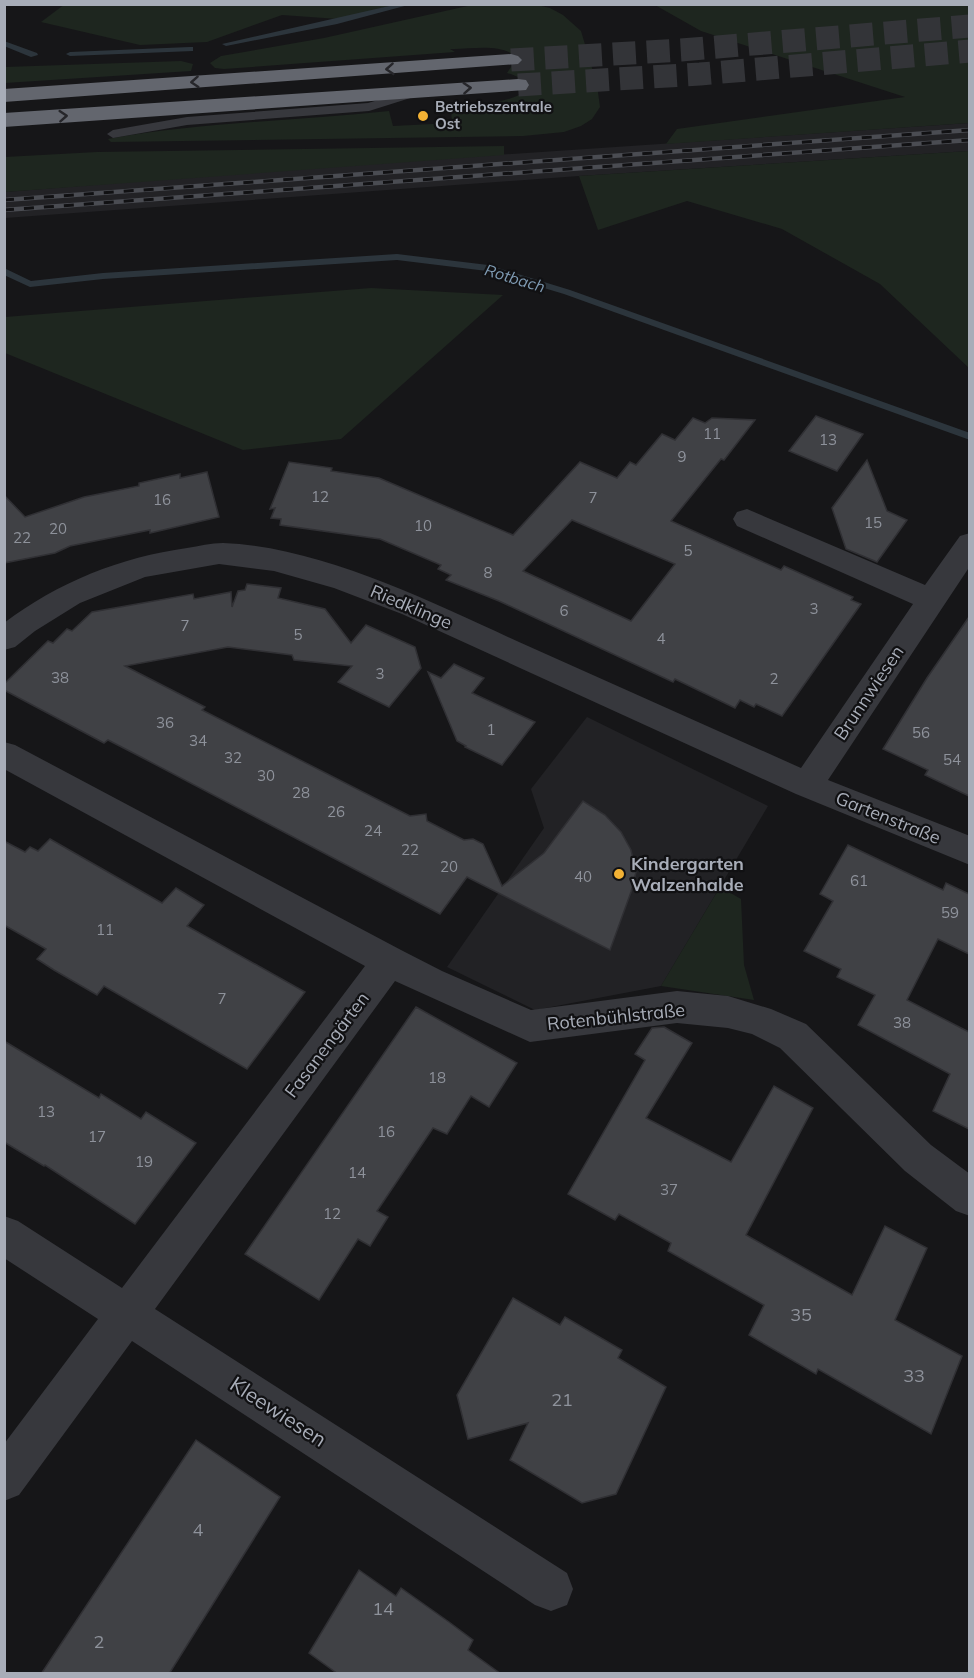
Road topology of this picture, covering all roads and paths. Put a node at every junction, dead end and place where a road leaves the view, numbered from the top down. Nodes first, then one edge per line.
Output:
1 (511, 60) tunnel mouth
2 (518, 85) tunnel mouth
3 (422, 91) junction
4 (4, 96) edge
5 (4, 120) edge
6 (113, 134) dead end
7 (747, 519) dead end
8 (969, 543) edge
9 (931, 600) junction
10 (4, 639) edge
11 (4, 754) edge
12 (807, 785) junction
13 (969, 851) edge
14 (389, 961) junction
15 (969, 1198) edge
16 (4, 1235) edge
17 (127, 1314) junction
18 (4, 1480) edge
19 (550, 1589) dead end

1 -> 4 highway
3 -> 2 highway
5 -> 3 highway
3 - 6 lane
7 - 9 street
8 - 9 street, Brunnwiesen
9 - 12 street, Brunnwiesen
10 - 12 street, Riedklinge
11 - 14 street
12 - 13 street, Gartenstraße
14 - 15 street, Rotenbühlstraße
14 - 17 street, Fasanengärten
16 - 17 street, Kleewiesen
17 - 18 street, Fasanengärten
17 - 19 street, Kleewiesen

